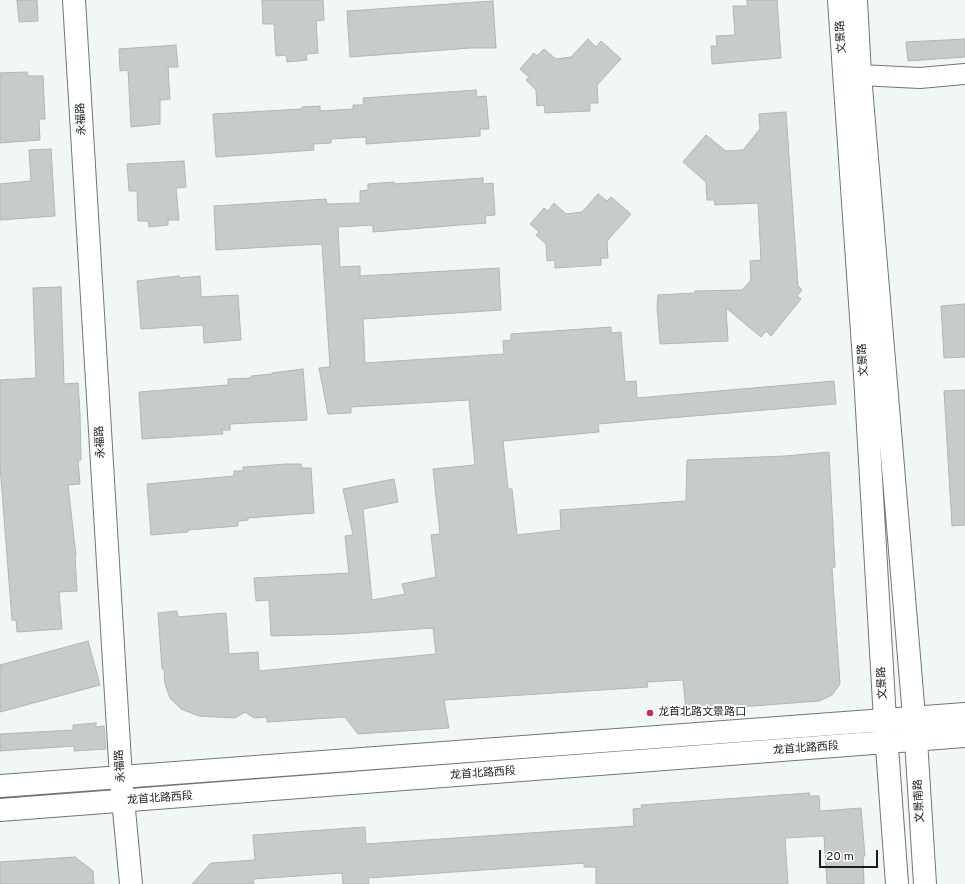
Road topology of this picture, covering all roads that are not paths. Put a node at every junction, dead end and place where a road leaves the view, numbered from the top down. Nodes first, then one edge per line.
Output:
1 (74, 0) edge
2 (839, 0) edge
3 (856, 0) edge
4 (965, 74) edge
5 (860, 75) junction
6 (965, 714) edge
7 (914, 718) junction
8 (885, 720) junction
9 (965, 736) edge
10 (916, 740) junction
11 (887, 743) junction
12 (121, 778) junction
13 (0, 786) edge
14 (124, 801) junction
15 (0, 810) edge
16 (131, 884) edge
17 (897, 884) edge
18 (925, 884) edge

1 - 12 street, 永福路
2 - 8 street, 文景路
3 - 5 street, 文景路
4 - 5 street
5 - 7 street, 文景路
6 - 7 street, 龙首北路西段
7 - 8 street, 龙首北路西段
7 - 10 street, 文景南路
8 - 11 street
8 - 12 street, 龙首北路西段
9 - 10 street, 龙首北路西段
10 - 11 street, 龙首北路西段
10 - 18 street, 文景南路
11 - 14 street, 龙首北路西段
11 - 17 street
12 - 13 street, 龙首北路西段
12 - 14 street, 永福路
14 - 15 street, 龙首北路西段
14 - 16 street, 永福路

